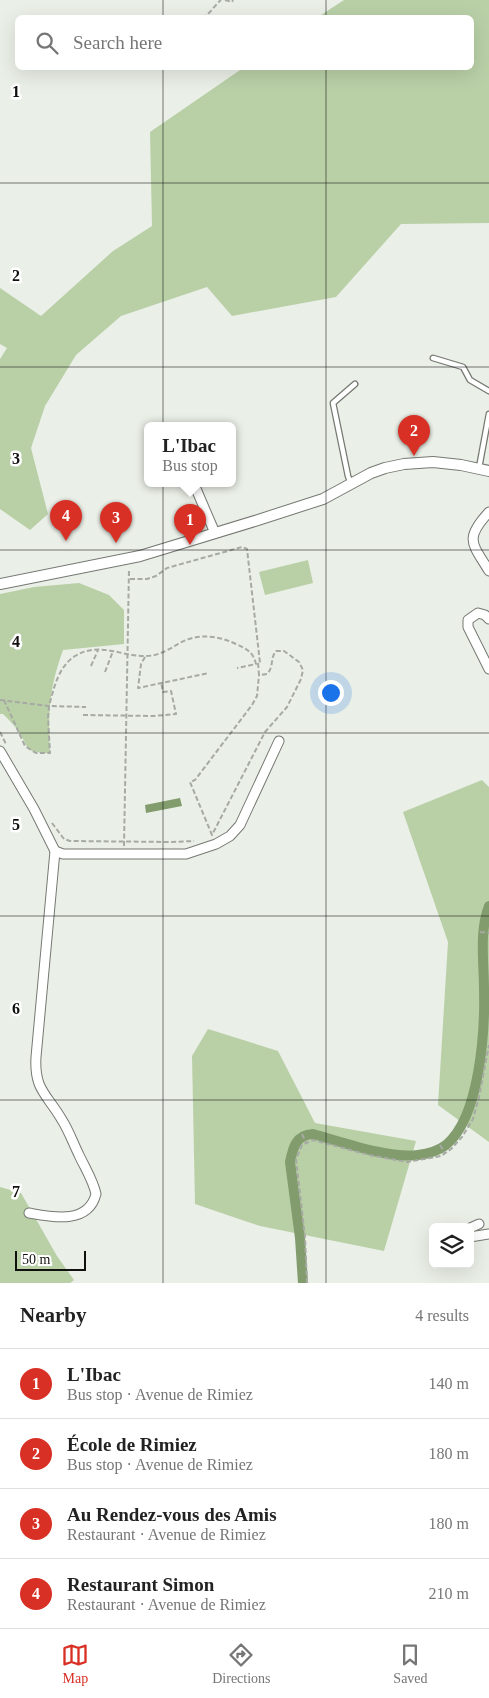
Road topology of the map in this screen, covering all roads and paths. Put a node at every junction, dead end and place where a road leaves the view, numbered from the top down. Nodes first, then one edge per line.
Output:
1 (221, 0) edge
2 (225, 0) edge
3 (234, 0) edge
4 (207, 15) edge
5 (433, 358) dead end
6 (355, 384) dead end
7 (489, 391) edge
8 (489, 414) edge
9 (484, 469) edge
10 (351, 484) junction
11 (195, 487) edge
12 (489, 512) edge
13 (215, 533) junction
14 (129, 558) junction
15 (489, 571) edge
16 (130, 579) junction
17 (0, 584) edge
18 (489, 619) edge
19 (98, 650) junction
20 (113, 651) junction
21 (128, 653) junction
22 (145, 656) junction
23 (257, 664) junction
24 (91, 666) dead end
25 (237, 668) dead end
26 (489, 669) edge
27 (105, 672) dead end
28 (209, 673) dead end
29 (259, 675) junction
30 (161, 682) junction
31 (0, 700) edge
32 (4, 700) junction
33 (49, 706) junction
34 (86, 707) dead end
35 (83, 715) dead end
36 (127, 716) junction
37 (0, 732) edge
38 (279, 741) dead end
39 (3, 748) edge
40 (50, 819) dead end
41 (124, 841) junction
42 (196, 841) dead end
43 (54, 851) junction
44 (480, 932) dead end
45 (488, 933) edge
46 (489, 1044) edge
47 (302, 1134) dead end
48 (306, 1142) junction
49 (440, 1145) dead end
50 (444, 1152) junction
51 (29, 1213) dead end
52 (489, 1234) edge
53 (474, 1236) edge
54 (307, 1283) edge

1 - 4 path
2 - 3 path
5 - 7 lane
6 - 10 lane
8 - 9 lane
9 - 10 street
10 - 13 street
11 - 13 street
12 - 15 street
13 - 14 street
14 - 16 path
14 - 17 street
16 - 21 path
16 - 23 path
18 - 26 street
19 - 20 path
19 - 24 path
19 - 33 path
20 - 21 path
20 - 27 path
21 - 22 path
21 - 36 path
22 - 23 path
22 - 30 path
23 - 25 path
23 - 29 path
28 - 30 path
29 - 29 path
30 - 36 path
31 - 32 path
32 - 33 path
32 - 33 path
33 - 34 path
35 - 36 path
36 - 41 path
37 - 39 path
38 - 43 street
39 - 43 street
40 - 41 path
41 - 42 path
43 - 51 street
44 - 45 path
46 - 50 path
47 - 48 path
48 - 50 path
48 - 54 path
49 - 50 path
52 - 53 street

